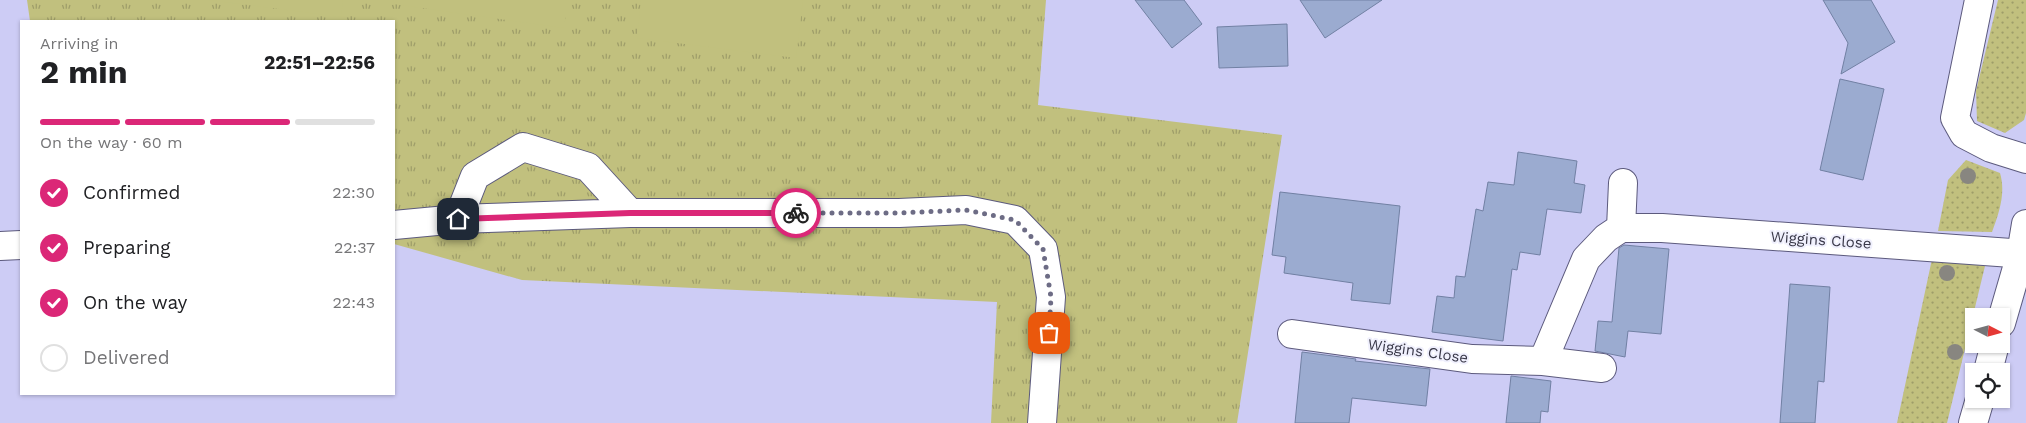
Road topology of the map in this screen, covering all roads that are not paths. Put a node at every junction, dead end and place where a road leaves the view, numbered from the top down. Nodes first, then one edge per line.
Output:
1 (1979, 0) edge
2 (2026, 159) edge
3 (1623, 183) dead end
4 (630, 213) junction
5 (458, 219) junction
6 (2026, 224) edge
7 (395, 225) edge
8 (1621, 228) junction
9 (20, 245) edge
10 (0, 246) edge
11 (2023, 254) edge
12 (2006, 308) edge
13 (1292, 334) dead end
14 (1543, 361) junction
15 (1602, 368) dead end
16 (1977, 408) edge
17 (1042, 423) edge
18 (1973, 423) edge

1 - 2 main road
3 - 8 main road
4 - 5 main road
4 - 5 main road
4 - 17 main road
5 - 7 main road
6 - 11 main road
8 - 11 main road, Wiggins Close
8 - 14 main road
9 - 10 main road
11 - 12 main road
13 - 14 main road, Wiggins Close
14 - 15 main road, Wiggins Close
16 - 18 main road

